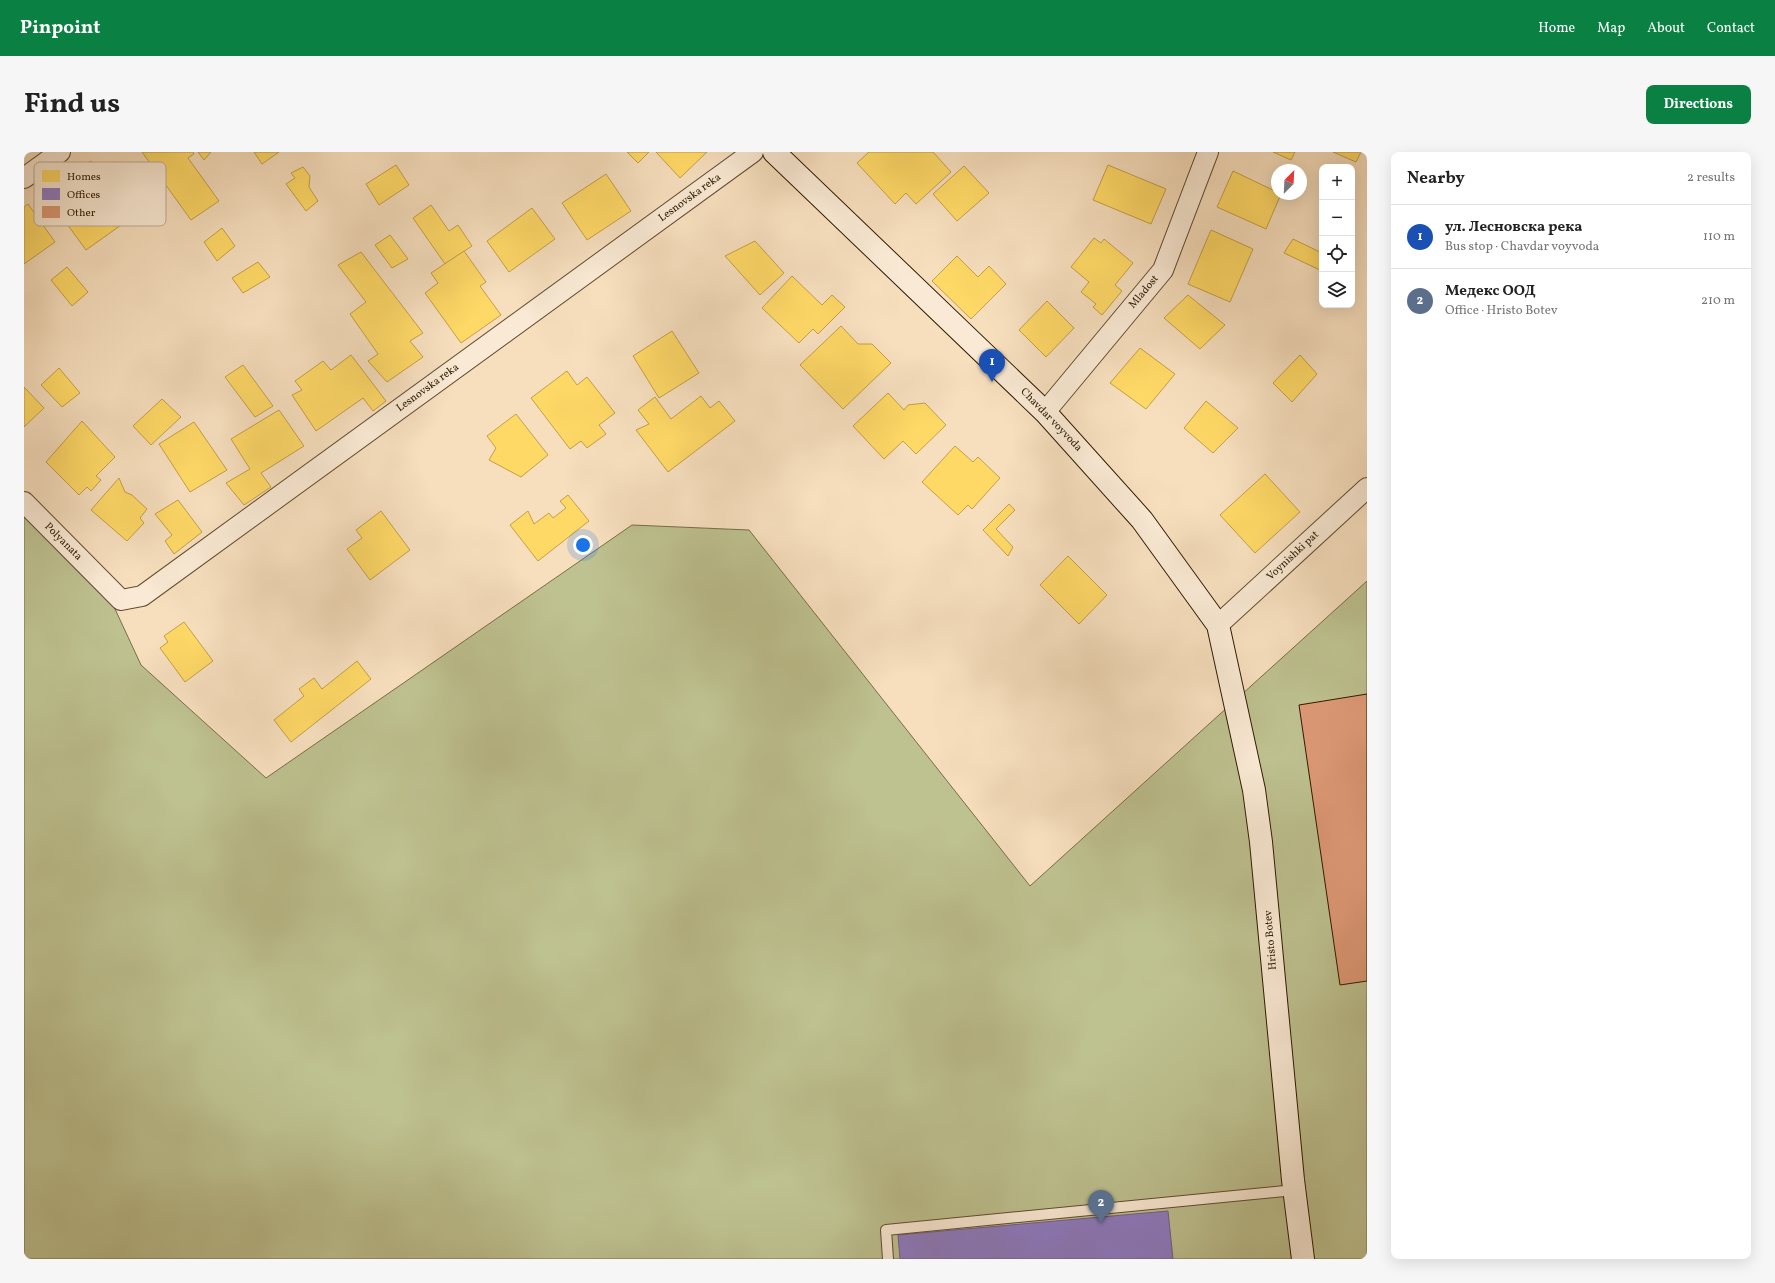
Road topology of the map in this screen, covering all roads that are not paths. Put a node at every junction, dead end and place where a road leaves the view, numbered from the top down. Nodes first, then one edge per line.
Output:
1 (60, 152) edge
2 (753, 152) edge
3 (774, 152) edge
4 (1208, 152) edge
5 (46, 162) edge
6 (34, 171) edge
7 (24, 178) edge
8 (1045, 412) junction
9 (1367, 488) edge
10 (24, 502) edge
11 (102, 581) joint
12 (1218, 625) junction
13 (1295, 1190) junction
14 (888, 1259) edge
15 (1303, 1259) edge

1 - 5 street
2 - 11 street, Lesnovska reka
3 - 8 street, Chavdar voyvoda
4 - 8 street, Mladost
6 - 7 street
8 - 12 street, Chavdar voyvoda
9 - 12 street, Voynishki pat
10 - 11 street, Polyanata
12 - 13 street, Hristo Botev
13 - 14 lane
13 - 15 street, Hristo Botev

